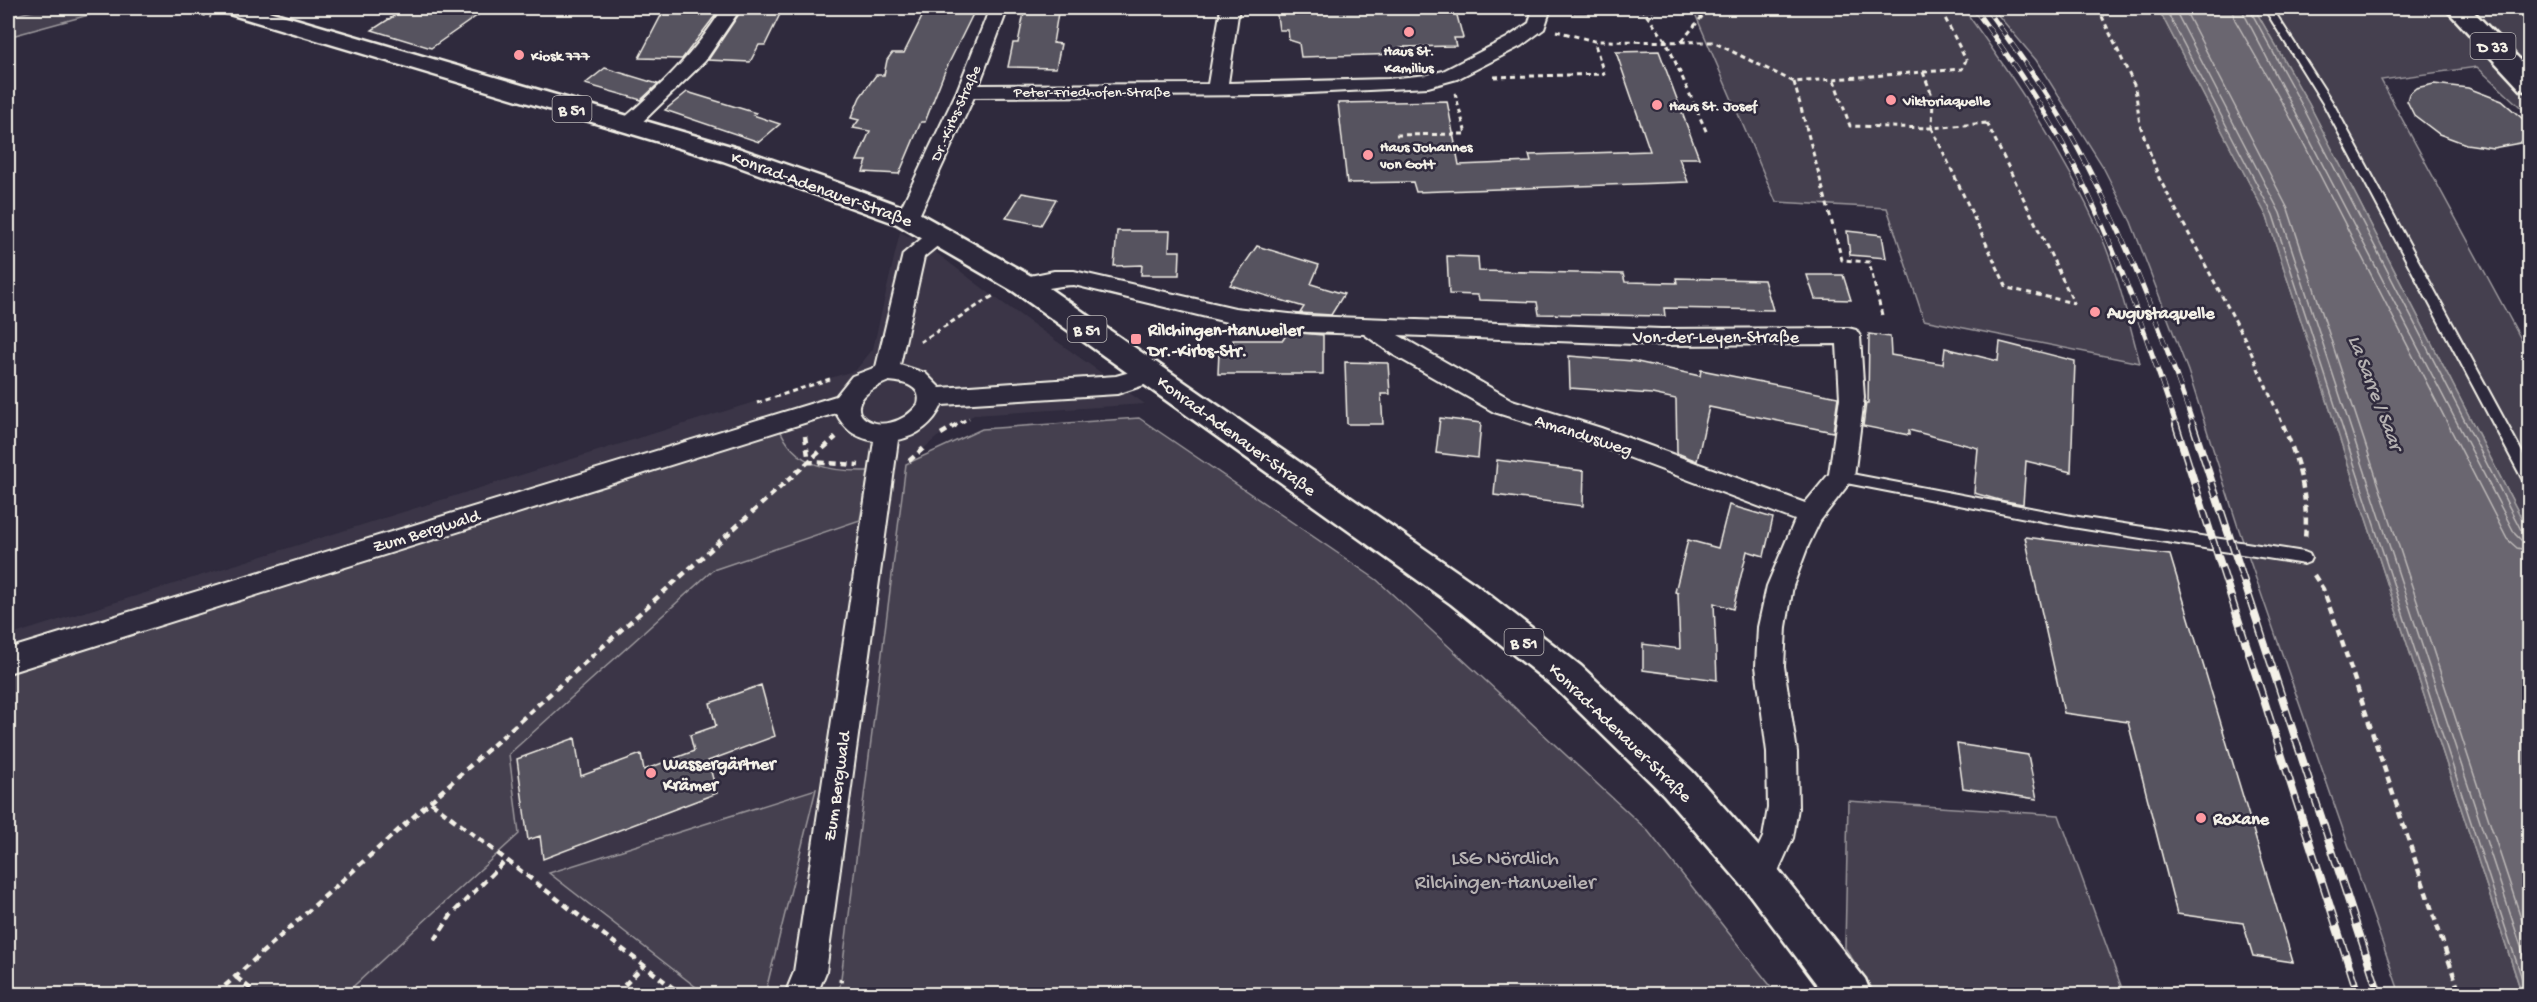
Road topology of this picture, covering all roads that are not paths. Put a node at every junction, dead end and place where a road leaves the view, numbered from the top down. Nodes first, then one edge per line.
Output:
1 (234, 8) edge
2 (732, 8) edge
3 (999, 8) edge
4 (1230, 8) edge
5 (2268, 8) edge
6 (2457, 8) edge
7 (1539, 16) edge
8 (2529, 85) edge
9 (1217, 90) junction
10 (967, 91) junction
11 (628, 125) junction
12 (907, 218) junction
13 (933, 240) junction
14 (1023, 284) junction
15 (1370, 327) junction
16 (887, 372) junction
17 (1151, 374) junction
18 (931, 397) junction
19 (848, 412) junction
20 (887, 434) junction
21 (1841, 477) junction
22 (2529, 480) edge
23 (1810, 515) junction
24 (2304, 558) road end
25 (8, 661) edge
26 (1760, 877) junction
27 (1844, 985) edge
28 (801, 994) edge

1 - 11 main road, Konrad-Adenauer-Straße / B 51
2 - 11 street
3 - 10 street, Dr.-Kirbs-Straße
4 - 9 street
5 - 22 lane
6 - 8 main road, D 33
7 - 9 street, Peter-Friedhofen-Straße
9 - 10 street, Peter-Friedhofen-Straße
10 - 12 street, Dr.-Kirbs-Straße
11 - 12 main road, Konrad-Adenauer-Straße / B 51
12 - 13 main road, Konrad-Adenauer-Straße / B 51
13 - 14 main road, Konrad-Adenauer-Straße / B 51
13 - 16 street
14 - 15 street, Von-der-Leyen-Straße
14 - 17 main road, Konrad-Adenauer-Straße / B 51
15 - 21 street, Von-der-Leyen-Straße
15 - 23 street, Amandusweg
16 - 18 street
16 - 19 street
17 - 18 street
17 - 26 main road, Konrad-Adenauer-Straße / B 51
18 - 20 street
19 - 20 street
19 - 25 street, Zum Bergwald
20 - 28 street, Zum Bergwald
21 - 23 street
21 - 24 lane
23 - 26 street
26 - 27 main road, Konrad-Adenauer-Straße / B 51

